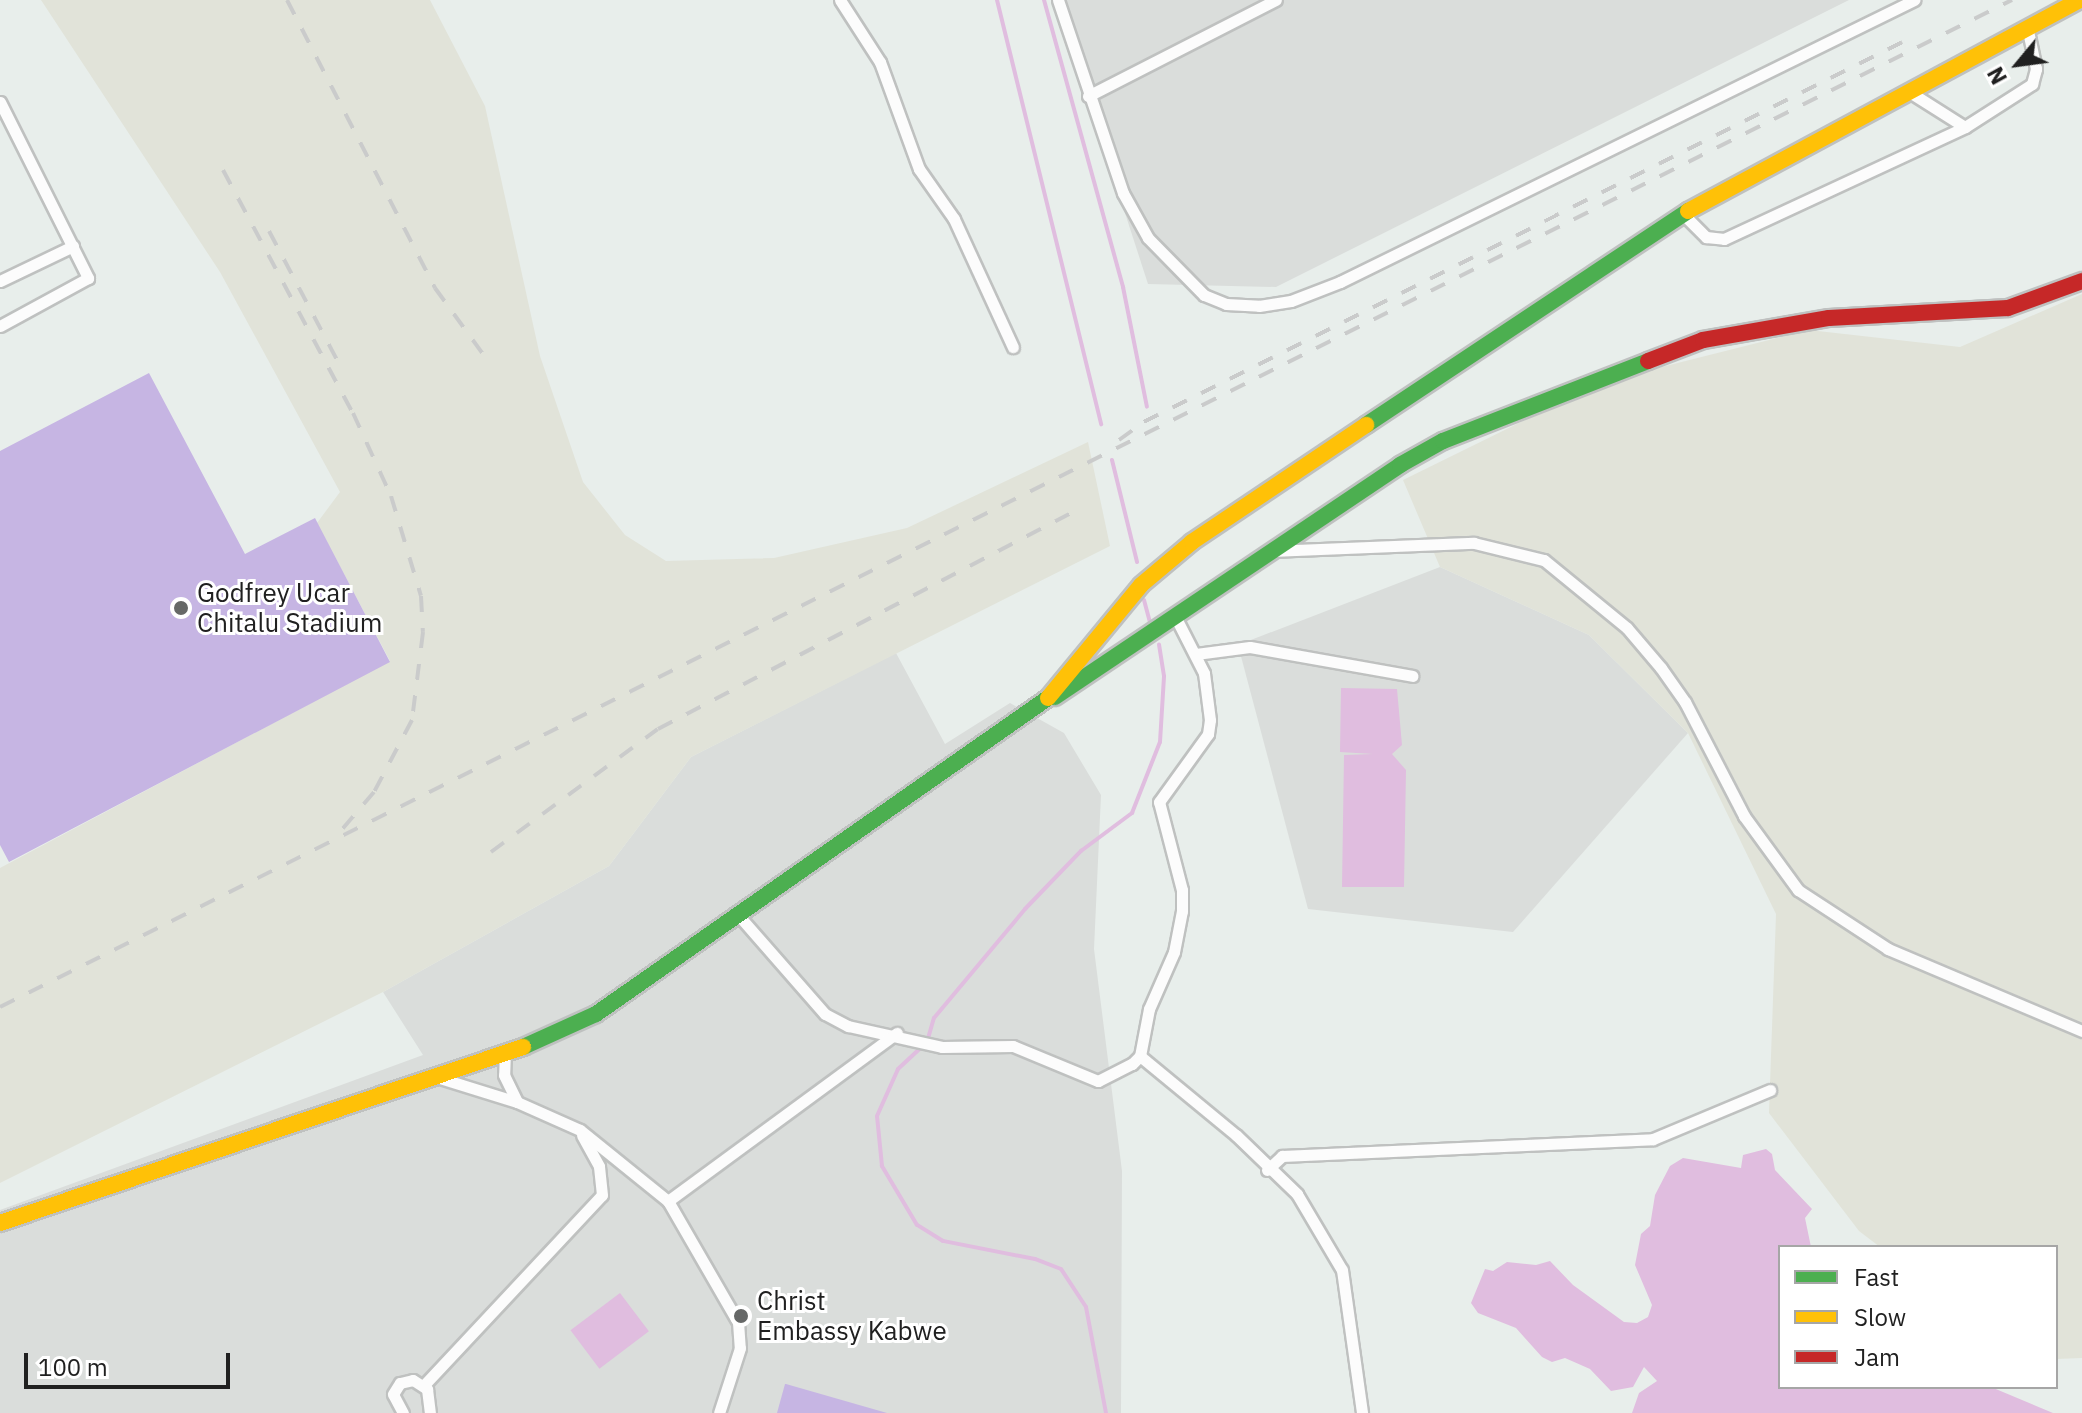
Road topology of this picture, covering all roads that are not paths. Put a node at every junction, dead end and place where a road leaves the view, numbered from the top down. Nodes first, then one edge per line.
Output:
1 (840, 0) edge
2 (1058, 0) edge
3 (1276, 0) edge
4 (1914, 0) edge
5 (2080, 0) edge
6 (2027, 26) junction
7 (1908, 91) junction
8 (1088, 96) junction
9 (0, 102) edge
10 (1965, 127) junction
11 (1683, 214) junction
12 (73, 246) junction
13 (0, 281) edge
14 (2082, 281) edge
15 (0, 326) edge
16 (1013, 347) dead end
17 (1271, 551) junction
18 (1175, 616) junction
19 (1196, 654) junction
20 (1412, 676) dead end
21 (1040, 707) junction
22 (740, 917) junction
23 (2082, 1031) edge
24 (897, 1033) junction
25 (505, 1051) junction
26 (1140, 1056) junction
27 (429, 1075) junction
28 (1770, 1090) dead end
29 (517, 1102) junction
30 (580, 1130) junction
31 (1267, 1170) junction
32 (668, 1201) junction
33 (0, 1223) edge
34 (424, 1385) junction
35 (425, 1410) edge
36 (403, 1413) edge
37 (719, 1413) edge
38 (1362, 1413) edge

1 - 16 street
2 - 8 street
3 - 8 street
4 - 8 street
5 - 6 street
6 - 7 street
6 - 10 street
7 - 10 street
7 - 11 street
9 - 12 street
10 - 11 street
11 - 21 street
12 - 13 street
12 - 15 street
14 - 17 street
17 - 18 street
17 - 23 street
18 - 19 street
18 - 21 street
19 - 20 street
19 - 26 street
21 - 22 street
22 - 24 street
22 - 25 street
24 - 26 street
24 - 32 street
25 - 27 street
25 - 29 street
26 - 31 street
27 - 29 street
27 - 33 street
28 - 31 street
29 - 30 street
30 - 32 street
30 - 34 street
31 - 38 street
32 - 37 street
34 - 35 street
34 - 36 street

